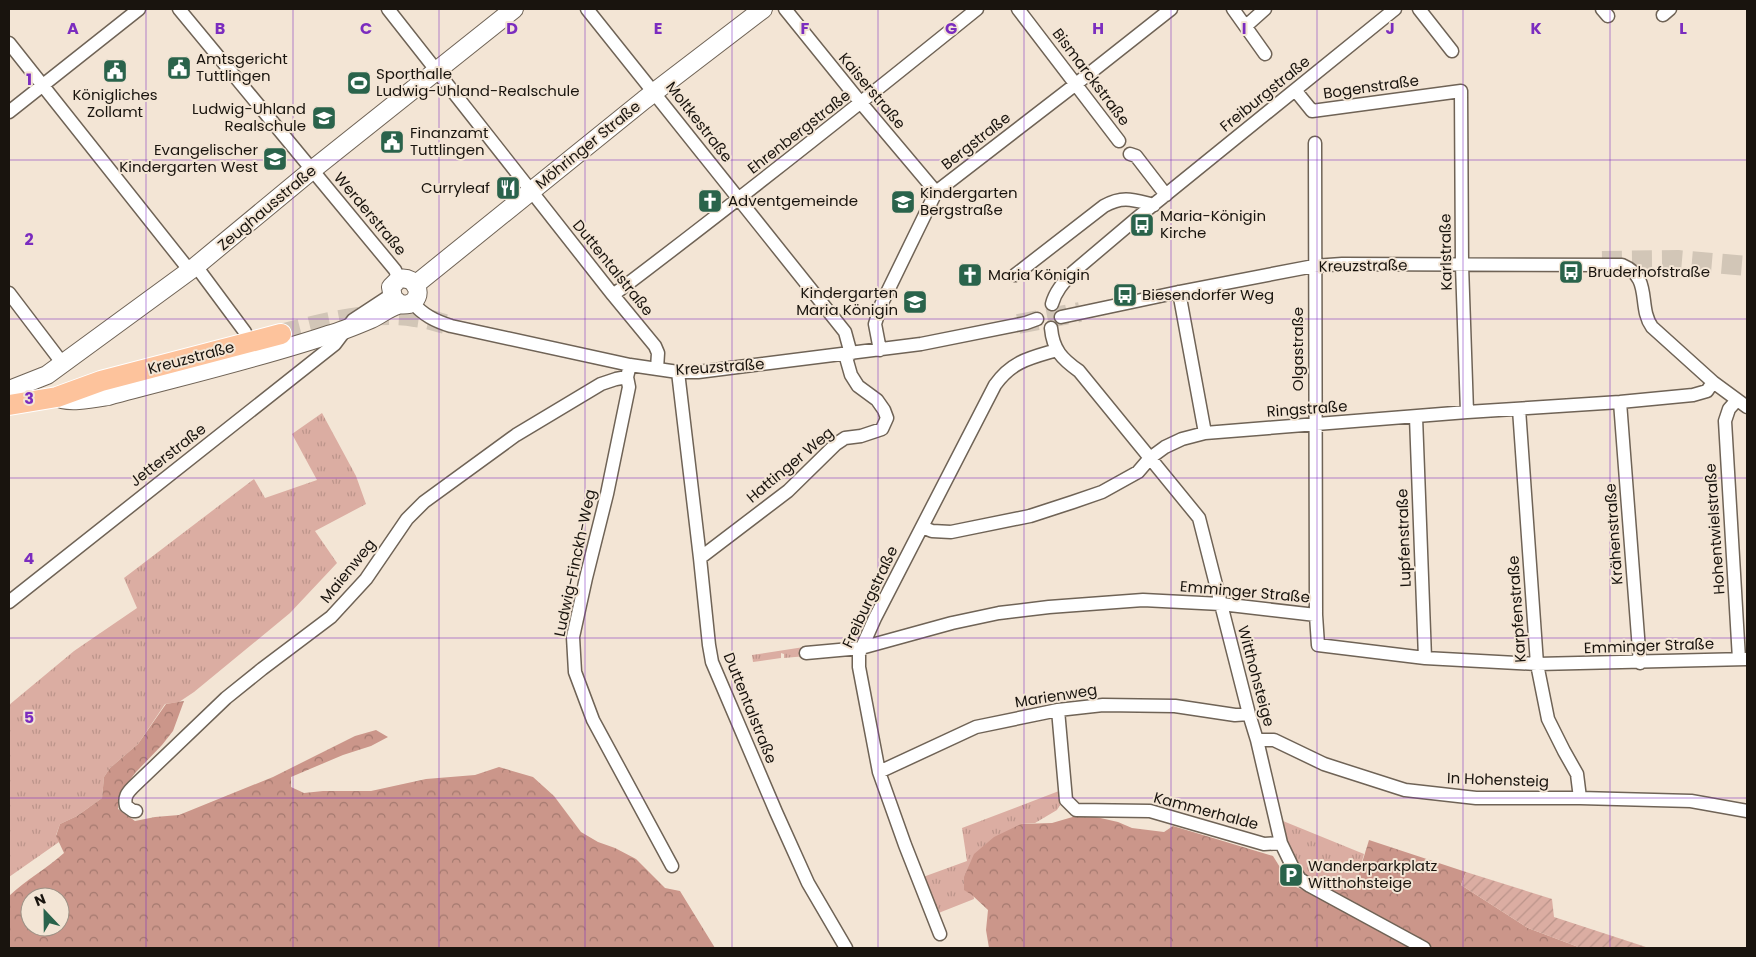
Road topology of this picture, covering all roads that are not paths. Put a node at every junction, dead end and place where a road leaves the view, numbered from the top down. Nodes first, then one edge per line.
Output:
1 (138, 9) edge
2 (179, 9) edge
3 (388, 9) edge
4 (514, 9) edge
5 (587, 9) edge
6 (764, 9) edge
7 (785, 9) edge
8 (977, 9) edge
9 (1018, 9) edge
10 (1171, 9) edge
11 (1233, 9) edge
12 (1265, 9) edge
13 (1396, 9) edge
14 (1419, 9) edge
15 (1246, 26) junction
16 (9, 43) edge
17 (1452, 51) dead end
18 (1265, 54) dead end
19 (438, 71) junction
20 (1076, 84) junction
21 (42, 85) junction
22 (1295, 90) junction
23 (1461, 91) joint
24 (655, 93) junction
25 (861, 104) junction
26 (9, 112) edge
27 (1120, 141) dead end
28 (1315, 143) dead end
29 (1130, 154) dead end
30 (312, 170) junction
31 (532, 190) junction
32 (936, 192) junction
33 (1166, 195) junction
34 (740, 199) junction
35 (1154, 205) junction
36 (1314, 266) junction
37 (1462, 266) junction
38 (193, 268) junction
39 (1015, 275) dead end
40 (1178, 292) junction
41 (9, 293) edge
42 (403, 293) junction
43 (613, 295) junction
44 (1052, 304) junction
45 (1061, 316) junction
46 (1038, 319) junction
47 (1051, 328) junction
48 (344, 330) junction
49 (245, 332) dead end
50 (281, 334) tunnel mouth
51 (880, 350) junction
52 (1057, 350) junction
53 (848, 354) junction
54 (63, 364) junction
55 (657, 369) junction
56 (629, 371) junction
57 (678, 372) junction
58 (100, 381) junction
59 (1713, 382) junction
60 (9, 391) edge
61 (57, 397) junction
62 (1620, 402) junction
63 (1742, 403) edge
64 (9, 405) edge
65 (1519, 409) junction
66 (1468, 412) junction
67 (1416, 417) junction
68 (1314, 424) junction
69 (1205, 433) junction
70 (1150, 458) junction
71 (922, 527) junction
72 (700, 558) junction
73 (9, 602) edge
74 (1221, 604) junction
75 (1316, 615) junction
76 (861, 648) junction
77 (806, 652) dead end
78 (1425, 658) junction
79 (1743, 659) edge
80 (1640, 663) junction
81 (1537, 664) junction
82 (1058, 710) junction
83 (1249, 714) junction
84 (1256, 740) junction
85 (879, 772) junction
86 (1580, 798) junction
87 (136, 811) dead end
88 (1747, 811) edge
89 (1281, 843) junction
90 (672, 866) dead end
91 (940, 934) dead end
92 (846, 948) edge
93 (1424, 948) edge

1 - 21 street
2 - 30 street, Werderstraße
3 - 19 street, Duttentalstraße
4 - 19 street, Zeughausstraße
5 - 24 street, Moltkestraße
6 - 24 street, Möhringer Straße
7 - 25 street, Kaiserstraße
8 - 25 street, Ehrenbergstraße
9 - 20 street, Bismarckstraße
10 - 20 street, Bergstraße
11 - 15 street
12 - 15 street
13 - 22 street, Freiburgstraße
14 - 17 street
15 - 18 street
16 - 21 street
19 - 30 street, Zeughausstraße
19 - 31 street, Duttentalstraße
20 - 27 street, Bismarckstraße
20 - 32 street, Bergstraße
21 - 26 street
21 - 38 street
22 - 23 street, Bogenstraße
22 - 33 street, Freiburgstraße
23 - 37 street, Karlstraße
24 - 31 street, Möhringer Straße
24 - 34 street, Moltkestraße
25 - 32 street, Kaiserstraße
25 - 34 street, Ehrenbergstraße
28 - 36 street, Olgastraße
29 - 33 street
30 - 38 street, Zeughausstraße
30 - 42 street, Werderstraße
31 - 42 street, Möhringer Straße
31 - 43 street, Duttentalstraße
32 - 51 street, Bergstraße
33 - 35 street, Freiburgstraße
34 - 43 street, Ehrenbergstraße
34 - 53 street, Moltkestraße
35 - 39 street
35 - 44 street, Freiburgstraße
36 - 37 street, Kreuzstraße
36 - 40 street, Kreuzstraße
36 - 68 street, Olgastraße
37 - 59 street, Kreuzstraße
37 - 66 street, Karlstraße
38 - 49 street
38 - 54 street, Zeughausstraße
40 - 45 street, Kreuzstraße
40 - 69 street
41 - 54 street
42 - 48 street, Möhringer Straße
42 - 56 street, Kreuzstraße
43 - 55 street, Duttentalstraße
44 - 45 street
44 - 46 street
45 - 47 street
46 - 47 street
46 - 51 street, Kreuzstraße
47 - 52 street, Witthohsteige
48 - 61 street, Möhringer Straße
48 - 73 street, Jetterstraße
50 - 58 main road, Kreuzstraße
51 - 53 street, Kreuzstraße
52 - 70 street, Witthohsteige
52 - 71 street, Freiburgstraße
53 - 57 street, Kreuzstraße
53 - 72 street, Hattinger Weg
54 - 60 street, Zeughausstraße
55 - 56 street, Kreuzstraße
55 - 57 street, Kreuzstraße
56 - 87 street, Maienweg
56 - 90 street, Ludwig-Finckh-Weg
57 - 72 street, Duttentalstraße
58 - 60 main road, Kreuzstraße
58 - 61 main road, Kreuzstraße
59 - 62 street, Ringstraße
59 - 63 street
61 - 64 main road, Kreuzstraße
62 - 65 street, Ringstraße
62 - 80 street, Krähenstraße
63 - 79 street, Hohentwielstraße
65 - 66 street, Ringstraße
65 - 81 street, Karpfenstraße
66 - 67 street, Ringstraße
67 - 68 street, Ringstraße
67 - 78 street, Lupfenstraße
68 - 69 street, Ringstraße
68 - 75 street, Olgastraße
69 - 70 street, Ringstraße
70 - 71 street, Ringstraße
70 - 74 street, Witthohsteige
71 - 76 street, Freiburgstraße
72 - 92 street, Duttentalstraße
74 - 75 street, Emminger Straße
74 - 76 street, Emminger Straße
74 - 83 street, Witthohsteige
75 - 78 street, Emminger Straße
76 - 77 street, Emminger Straße
76 - 85 street, Freiburgstraße
78 - 81 street, Emminger Straße
79 - 80 street, Emminger Straße
80 - 81 street, Emminger Straße
81 - 86 street, Karpfenstraße
82 - 83 street, Marienweg
82 - 85 street, Marienweg
82 - 89 street, Kammerhalde
83 - 84 street, Witthohsteige
84 - 86 street, In Hohensteig
84 - 89 street, Witthohsteige
85 - 91 street, Freiburgstraße
86 - 88 street, In Hohensteig
89 - 93 street, Witthohsteige

